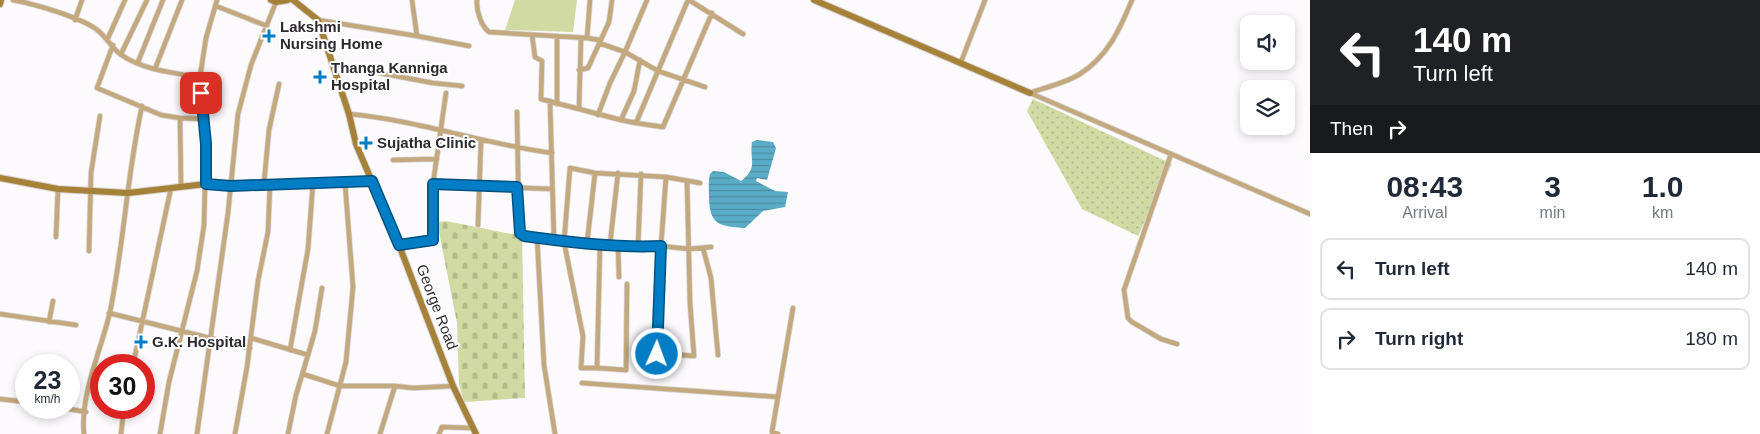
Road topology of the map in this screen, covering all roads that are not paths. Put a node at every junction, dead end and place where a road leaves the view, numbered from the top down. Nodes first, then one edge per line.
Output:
1 (1, 0) edge
2 (13, 0) edge
3 (82, 0) edge
4 (125, 0) edge
5 (147, 0) edge
6 (163, 0) edge
7 (182, 0) edge
8 (218, 0) edge
9 (288, 0) edge
10 (293, 0) edge
11 (412, 0) edge
12 (477, 0) edge
13 (590, 0) edge
14 (612, 0) edge
15 (647, 0) edge
16 (689, 0) edge
17 (814, 0) edge
18 (984, 0) edge
19 (1132, 0) edge
20 (273, 1) edge
21 (0, 4) edge
22 (216, 6) junction
23 (712, 13) junction
24 (75, 20) junction
25 (318, 20) junction
26 (268, 26) junction
27 (743, 34) dead end
28 (532, 35) junction
29 (417, 36) junction
30 (557, 36) junction
31 (108, 38) junction
32 (581, 38) junction
33 (587, 38) junction
34 (599, 41) junction
35 (113, 46) junction
36 (469, 46) dead end
37 (625, 52) junction
38 (121, 54) junction
39 (640, 60) junction
40 (138, 62) junction
41 (961, 62) junction
42 (332, 64) junction
43 (155, 69) junction
44 (579, 70) junction
45 (658, 71) junction
46 (200, 77) junction
47 (683, 79) junction
48 (279, 84) dead end
49 (462, 86) dead end
50 (705, 88) dead end
51 (446, 93) dead end
52 (1030, 93) junction
53 (550, 101) junction
54 (557, 104) junction
55 (142, 106) junction
56 (579, 109) junction
57 (517, 112) dead end
58 (349, 114) junction
59 (598, 115) junction
60 (100, 116) dead end
61 (180, 118) junction
62 (203, 119) junction
63 (621, 120) junction
64 (636, 123) junction
65 (440, 129) junction
66 (481, 141) junction
67 (517, 148) junction
68 (552, 153) junction
69 (1171, 154) junction
70 (437, 159) junction
71 (393, 160) dead end
72 (595, 173) junction
73 (618, 174) junction
74 (641, 174) junction
75 (666, 177) junction
76 (0, 178) edge
77 (372, 181) junction
78 (687, 182) junction
79 (267, 183) junction
80 (313, 183) junction
81 (345, 183) junction
82 (700, 183) dead end
83 (206, 184) junction
84 (433, 184) junction
85 (479, 185) junction
86 (181, 186) junction
87 (231, 186) junction
88 (517, 187) junction
89 (171, 188) junction
90 (58, 189) junction
91 (552, 189) junction
92 (91, 192) junction
93 (128, 193) junction
94 (1310, 214) edge
95 (478, 225) dead end
96 (56, 237) dead end
97 (537, 238) junction
98 (554, 241) junction
99 (564, 242) junction
100 (587, 244) junction
101 (600, 244) junction
102 (610, 244) junction
103 (399, 245) junction
104 (618, 245) junction
105 (661, 246) junction
106 (638, 247) junction
107 (710, 247) dead end
108 (703, 248) junction
109 (689, 249) junction
110 (89, 251) dead end
111 (619, 277) dead end
112 (628, 284) dead end
113 (322, 288) dead end
114 (53, 301) dead end
115 (793, 308) dead end
116 (110, 313) junction
117 (0, 314) edge
118 (142, 321) junction
119 (49, 322) junction
120 (76, 325) dead end
121 (182, 332) junction
122 (251, 338) junction
123 (210, 339) junction
124 (1178, 344) dead end
125 (250, 348) junction
126 (290, 350) junction
127 (135, 354) edge
128 (308, 355) junction
129 (718, 355) dead end
130 (597, 368) junction
131 (303, 374) junction
132 (582, 383) dead end
133 (340, 386) junction
134 (395, 386) junction
135 (453, 386) junction
136 (778, 397) junction
137 (0, 399) edge
138 (15, 401) edge
139 (80, 411) edge
140 (86, 412) junction
141 (123, 419) edge
142 (474, 431) edge
143 (84, 434) edge
144 (121, 434) edge
145 (160, 434) edge
146 (197, 434) edge
147 (235, 434) edge
148 (288, 434) edge
149 (327, 434) edge
150 (380, 434) edge
151 (439, 434) edge
152 (554, 434) edge
153 (778, 434) edge

1 - 21 street
2 - 24 street
3 - 24 street
4 - 31 street
5 - 38 street
6 - 40 street
7 - 43 street
8 - 22 street
9 - 20 street
10 - 25 street
11 - 29 street
12 - 28 street
13 - 33 street
14 - 34 street
15 - 37 street
16 - 23 street
16 - 45 street
17 - 41 street
18 - 41 street
19 - 52 street
20 - 26 street
22 - 26 street
22 - 46 street
23 - 27 street
23 - 47 street
24 - 31 street
25 - 29 street
25 - 42 street, George Road
26 - 87 street
28 - 30 street
28 - 53 street
29 - 36 street
30 - 32 street
30 - 54 street
31 - 35 street
32 - 33 street
32 - 44 street
33 - 34 street
34 - 37 street
34 - 44 street
35 - 38 street
35 - 55 street
37 - 39 street
37 - 59 street
38 - 40 street
39 - 45 street
39 - 63 street
40 - 43 street
41 - 52 street
42 - 49 street
42 - 58 street, George Road
43 - 46 street
44 - 56 street
45 - 47 street
45 - 64 street
46 - 62 street
47 - 50 street
47 - 64 street
48 - 79 street
51 - 65 street
52 - 69 street
53 - 54 street
53 - 68 street
54 - 56 street
55 - 61 street
55 - 93 street
56 - 59 street
57 - 67 street
58 - 65 street
58 - 77 street, George Road
59 - 63 street
60 - 92 street
61 - 62 street
61 - 86 street
62 - 83 street
63 - 64 street
65 - 66 street
65 - 70 street
66 - 67 street
66 - 85 street
67 - 68 street
67 - 88 street
68 - 91 street
69 - 94 street
69 - 124 street
70 - 71 street
70 - 84 street
72 - 73 street
72 - 99 street
72 - 100 street
73 - 74 street
73 - 102 street
74 - 75 street
74 - 106 street
75 - 78 street
75 - 105 street
76 - 90 street
77 - 81 street
77 - 103 street, George Road
78 - 82 street
78 - 109 street
79 - 80 street
79 - 87 street
79 - 122 street
80 - 81 street
80 - 126 street
81 - 133 street
83 - 86 street
83 - 87 street
83 - 121 street
84 - 85 street
84 - 103 street
85 - 88 street
85 - 95 street
86 - 89 street
87 - 123 street
88 - 91 street
88 - 97 street
89 - 93 street
89 - 118 street
90 - 92 street
90 - 96 street
91 - 98 street
92 - 93 street
92 - 110 street
93 - 116 street
97 - 98 street
97 - 152 street
98 - 99 street
99 - 100 street
99 - 130 street
100 - 101 street
101 - 102 street
101 - 130 street
102 - 104 street
103 - 135 street, George Road
104 - 106 street
104 - 111 street
105 - 106 street
105 - 109 street
105 - 109 street
107 - 108 street
108 - 109 street
108 - 129 street
112 - 130 street
113 - 128 street
114 - 119 street
115 - 136 street
116 - 118 street
116 - 140 street
117 - 119 street
118 - 121 street
118 - 127 street
119 - 120 street
121 - 123 street
121 - 145 street
122 - 125 street
122 - 126 street
123 - 125 street
123 - 146 street
125 - 147 street
126 - 128 street
128 - 131 street
131 - 133 street
131 - 148 street
132 - 136 street
133 - 134 street
133 - 149 street
134 - 135 street
134 - 150 street
135 - 142 street, George Road
136 - 153 street
137 - 138 street
139 - 140 street
140 - 143 street
141 - 144 street
142 - 151 street

